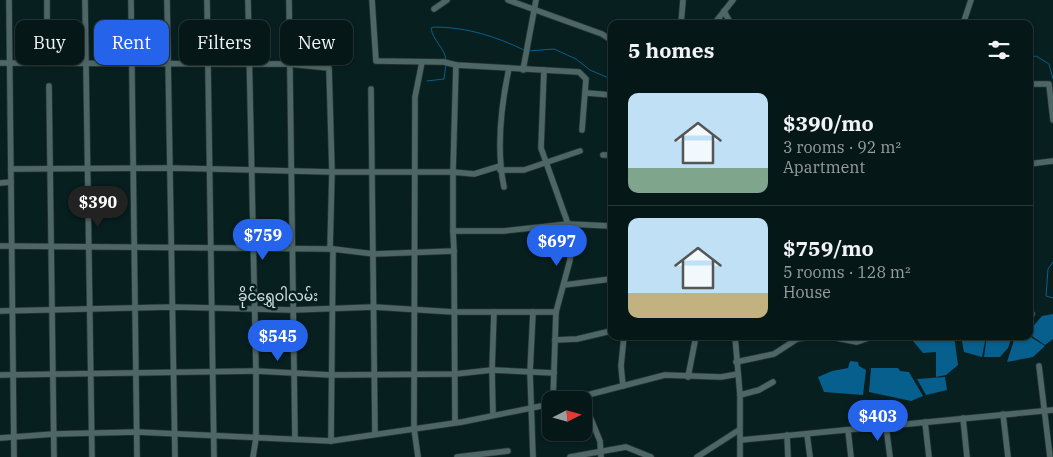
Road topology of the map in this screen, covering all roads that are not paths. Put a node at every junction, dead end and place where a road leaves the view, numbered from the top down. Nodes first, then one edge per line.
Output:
1 (9, 0) edge
2 (47, 0) edge
3 (85, 0) edge
4 (131, 0) edge
5 (168, 0) edge
6 (207, 0) edge
7 (248, 0) edge
8 (289, 0) edge
9 (372, 0) edge
10 (447, 0) edge
11 (508, 0) edge
12 (536, 0) edge
13 (683, 0) edge
14 (734, 0) edge
15 (971, 0) edge
16 (434, 9) dead end
17 (534, 9) junction
18 (724, 11) junction
19 (47, 19) dead end
20 (131, 20) edge
21 (168, 20) edge
22 (207, 20) edge
23 (249, 20) edge
24 (289, 20) edge
25 (681, 20) edge
26 (717, 20) edge
27 (729, 20) edge
28 (964, 20) edge
29 (608, 38) edge
30 (422, 62) junction
31 (0, 63) edge
32 (10, 63) junction
33 (86, 63) junction
34 (94, 63) edge
35 (169, 64) joint
36 (179, 64) edge
37 (450, 64) junction
38 (132, 65) edge
39 (208, 65) edge
40 (250, 65) edge
41 (289, 65) edge
42 (299, 65) edge
43 (509, 68) junction
44 (522, 70) junction
45 (544, 70) junction
46 (1033, 84) edge
47 (49, 86) dead end
48 (371, 89) dead end
49 (587, 93) junction
50 (608, 95) edge
51 (1053, 120) edge
52 (582, 130) dead end
53 (580, 151) dead end
54 (603, 155) dead end
55 (608, 155) edge
56 (1053, 161) edge
57 (546, 164) junction
58 (1033, 164) edge
59 (87, 168) junction
60 (133, 168) junction
61 (170, 168) junction
62 (500, 168) junction
63 (11, 169) junction
64 (50, 169) junction
65 (209, 170) junction
66 (372, 170) junction
67 (250, 171) junction
68 (292, 171) junction
69 (332, 172) junction
70 (453, 172) junction
71 (414, 173) junction
72 (11, 182) junction
73 (0, 183) edge
74 (504, 187) dead end
75 (570, 224) junction
76 (608, 226) edge
77 (454, 232) junction
78 (0, 246) edge
79 (12, 246) junction
80 (51, 247) junction
81 (88, 247) junction
82 (134, 247) junction
83 (172, 248) junction
84 (211, 248) junction
85 (252, 248) junction
86 (292, 248) junction
87 (331, 249) junction
88 (416, 252) junction
89 (454, 252) junction
90 (374, 254) junction
91 (608, 279) edge
92 (564, 284) junction
93 (172, 307) junction
94 (374, 307) junction
95 (89, 308) junction
96 (135, 308) junction
97 (212, 308) junction
98 (333, 308) junction
99 (52, 309) junction
100 (255, 309) junction
101 (415, 309) junction
102 (292, 310) junction
103 (0, 311) edge
104 (12, 311) junction
105 (454, 312) junction
106 (494, 312) junction
107 (532, 312) junction
108 (556, 312) junction
109 (608, 332) edge
110 (555, 340) junction
111 (623, 340) edge
112 (695, 340) edge
113 (735, 340) edge
114 (795, 340) edge
115 (847, 340) edge
116 (863, 340) edge
117 (736, 362) junction
118 (1039, 366) dead end
119 (492, 370) junction
120 (256, 371) junction
121 (90, 372) junction
122 (213, 372) junction
123 (530, 372) junction
124 (136, 373) junction
125 (174, 373) junction
126 (293, 373) junction
127 (554, 373) junction
128 (331, 374) junction
129 (373, 374) junction
130 (455, 374) junction
131 (738, 374) junction
132 (0, 375) edge
133 (53, 375) junction
134 (414, 375) junction
135 (13, 376) junction
136 (688, 377) junction
137 (773, 382) dead end
138 (623, 386) junction
139 (553, 391) edge
140 (740, 395) junction
141 (592, 397) edge
142 (542, 406) edge
143 (530, 408) junction
144 (1044, 410) junction
145 (1053, 410) edge
146 (1003, 414) junction
147 (494, 416) junction
148 (963, 418) junction
149 (592, 421) edge
150 (455, 422) junction
151 (925, 422) junction
152 (886, 426) junction
153 (414, 428) junction
154 (739, 430) junction
155 (848, 430) junction
156 (91, 432) junction
157 (137, 432) junction
158 (54, 434) junction
159 (175, 434) junction
160 (375, 434) junction
161 (807, 434) junction
162 (214, 436) junction
163 (787, 436) junction
164 (14, 437) junction
165 (0, 438) edge
166 (256, 438) junction
167 (295, 439) junction
168 (741, 440) junction
169 (331, 442) junction
170 (508, 451) dead end
171 (600, 454) edge
172 (14, 457) edge
173 (54, 457) edge
174 (92, 457) edge
175 (137, 457) edge
176 (175, 457) edge
177 (214, 457) edge
178 (253, 457) edge
179 (418, 457) edge
180 (457, 457) edge
181 (533, 457) edge
182 (570, 457) edge
183 (651, 457) edge
184 (697, 457) edge
185 (740, 457) edge
186 (788, 457) edge
187 (810, 457) edge
188 (851, 457) edge
189 (890, 457) edge
190 (928, 457) edge
191 (967, 457) edge
192 (1008, 457) edge
193 (1050, 457) edge

1 - 32 street
2 - 19 street
3 - 33 street
4 - 20 street
5 - 21 street
6 - 22 street
7 - 23 street
8 - 24 street
9 - 30 street
10 - 16 street
11 - 17 street
12 - 17 street
13 - 25 street
14 - 18 street
15 - 28 street
17 - 29 street
17 - 44 street
18 - 26 street
18 - 27 street
30 - 37 street
30 - 71 street
31 - 32 street
32 - 33 street
32 - 63 street
33 - 34 street
33 - 59 street
35 - 36 street
35 - 61 street
37 - 43 street
37 - 70 street
38 - 60 street
39 - 65 street
40 - 67 street
41 - 68 street
42 - 69 street
43 - 44 street
43 - 62 street
44 - 45 street
45 - 49 street
45 - 57 street
46 - 51 street
47 - 64 street
48 - 66 street
49 - 50 street
49 - 52 street
53 - 57 street
54 - 55 street
56 - 58 street
57 - 62 street
57 - 75 street
59 - 60 street
59 - 64 street
59 - 81 street
60 - 61 street
60 - 82 street
61 - 65 street
61 - 83 street
62 - 70 street
62 - 74 street
63 - 64 street
63 - 72 street
64 - 80 street
65 - 67 street
65 - 84 street
66 - 69 street
66 - 71 street
66 - 90 street
67 - 68 street
67 - 85 street
68 - 69 street
68 - 86 street
69 - 87 street
70 - 71 street
70 - 77 street
71 - 88 street
72 - 73 street
72 - 79 street
75 - 76 street
75 - 77 street
75 - 92 street
77 - 89 street
78 - 79 street
79 - 80 street
79 - 104 street
80 - 81 street
80 - 99 street
81 - 82 street
81 - 95 street
82 - 83 street
82 - 96 street
83 - 84 street
83 - 93 street
84 - 85 street
84 - 97 street
85 - 86 street
85 - 100 street
86 - 87 street
86 - 102 street
87 - 90 street
87 - 98 street
88 - 89 street
88 - 90 street
88 - 101 street
89 - 105 street
90 - 94 street
91 - 92 street
92 - 108 street
93 - 96 street, ခိုင်ရွှေဝါလမ်း
93 - 97 street, ခိုင်ရွှေဝါလမ်း
93 - 125 street
94 - 98 street, ခိုင်ရွှေဝါလမ်း
94 - 101 street, ခိုင်ရွှေဝါလမ်း
94 - 129 street
95 - 96 street, ခိုင်ရွှေဝါလမ်း
95 - 99 street, ခိုင်ရွှေဝါလမ်း
95 - 121 street
96 - 124 street
97 - 100 street, ခိုင်ရွှေဝါလမ်း
97 - 122 street
98 - 102 street, ခိုင်ရွှေဝါလမ်း
98 - 128 street
99 - 104 street, ခိုင်ရွှေဝါလမ်း
99 - 133 street
100 - 102 street, ခိုင်ရွှေဝါလမ်း
100 - 120 street
101 - 105 street, ခိုင်ရွှေဝါလမ်း
101 - 134 street
102 - 126 street
103 - 104 street, ခိုင်ရွှေဝါလမ်း
104 - 135 street
105 - 106 street, ခိုင်ရွှေဝါလမ်း
105 - 130 street
106 - 107 street, ခိုင်ရွှေဝါလမ်း
106 - 119 street
107 - 108 street, ခိုင်ရွှေဝါလမ်း
107 - 123 street
108 - 110 street
109 - 110 street
110 - 127 street
111 - 138 street
112 - 136 street
113 - 117 street
114 - 117 street
115 - 116 street
117 - 131 street
118 - 144 street
119 - 123 street
119 - 130 street
119 - 147 street
120 - 122 street
120 - 126 street
120 - 166 street
121 - 124 street
121 - 133 street
121 - 156 street
122 - 125 street
122 - 162 street
123 - 127 street
123 - 143 street
124 - 125 street
124 - 157 street
125 - 159 street
126 - 128 street
126 - 167 street
127 - 139 street
128 - 129 street
128 - 169 street
129 - 134 street
129 - 160 street
130 - 134 street
130 - 150 street
131 - 136 street
131 - 140 street
132 - 135 street
133 - 135 street
133 - 158 street
134 - 153 street
135 - 164 street
136 - 138 street
137 - 140 street
138 - 141 street
140 - 154 street
142 - 143 street
143 - 147 street
143 - 181 street
144 - 145 street
144 - 146 street
144 - 193 street
146 - 148 street
146 - 192 street
147 - 150 street
148 - 151 street
148 - 191 street
149 - 171 street
150 - 153 street
151 - 152 street
151 - 190 street
152 - 155 street
152 - 189 street
153 - 160 street
153 - 179 street
154 - 168 street
154 - 184 street
155 - 161 street
155 - 188 street
156 - 157 street
156 - 158 street
156 - 174 street
157 - 159 street
157 - 175 street
158 - 164 street
158 - 173 street
159 - 162 street
159 - 176 street
160 - 169 street
161 - 163 street
161 - 187 street
162 - 166 street
162 - 177 street
163 - 168 street
163 - 186 street
164 - 165 street
164 - 172 street
166 - 167 street
166 - 178 street
167 - 169 street
168 - 185 street
170 - 180 street
171 - 182 street
171 - 183 street

